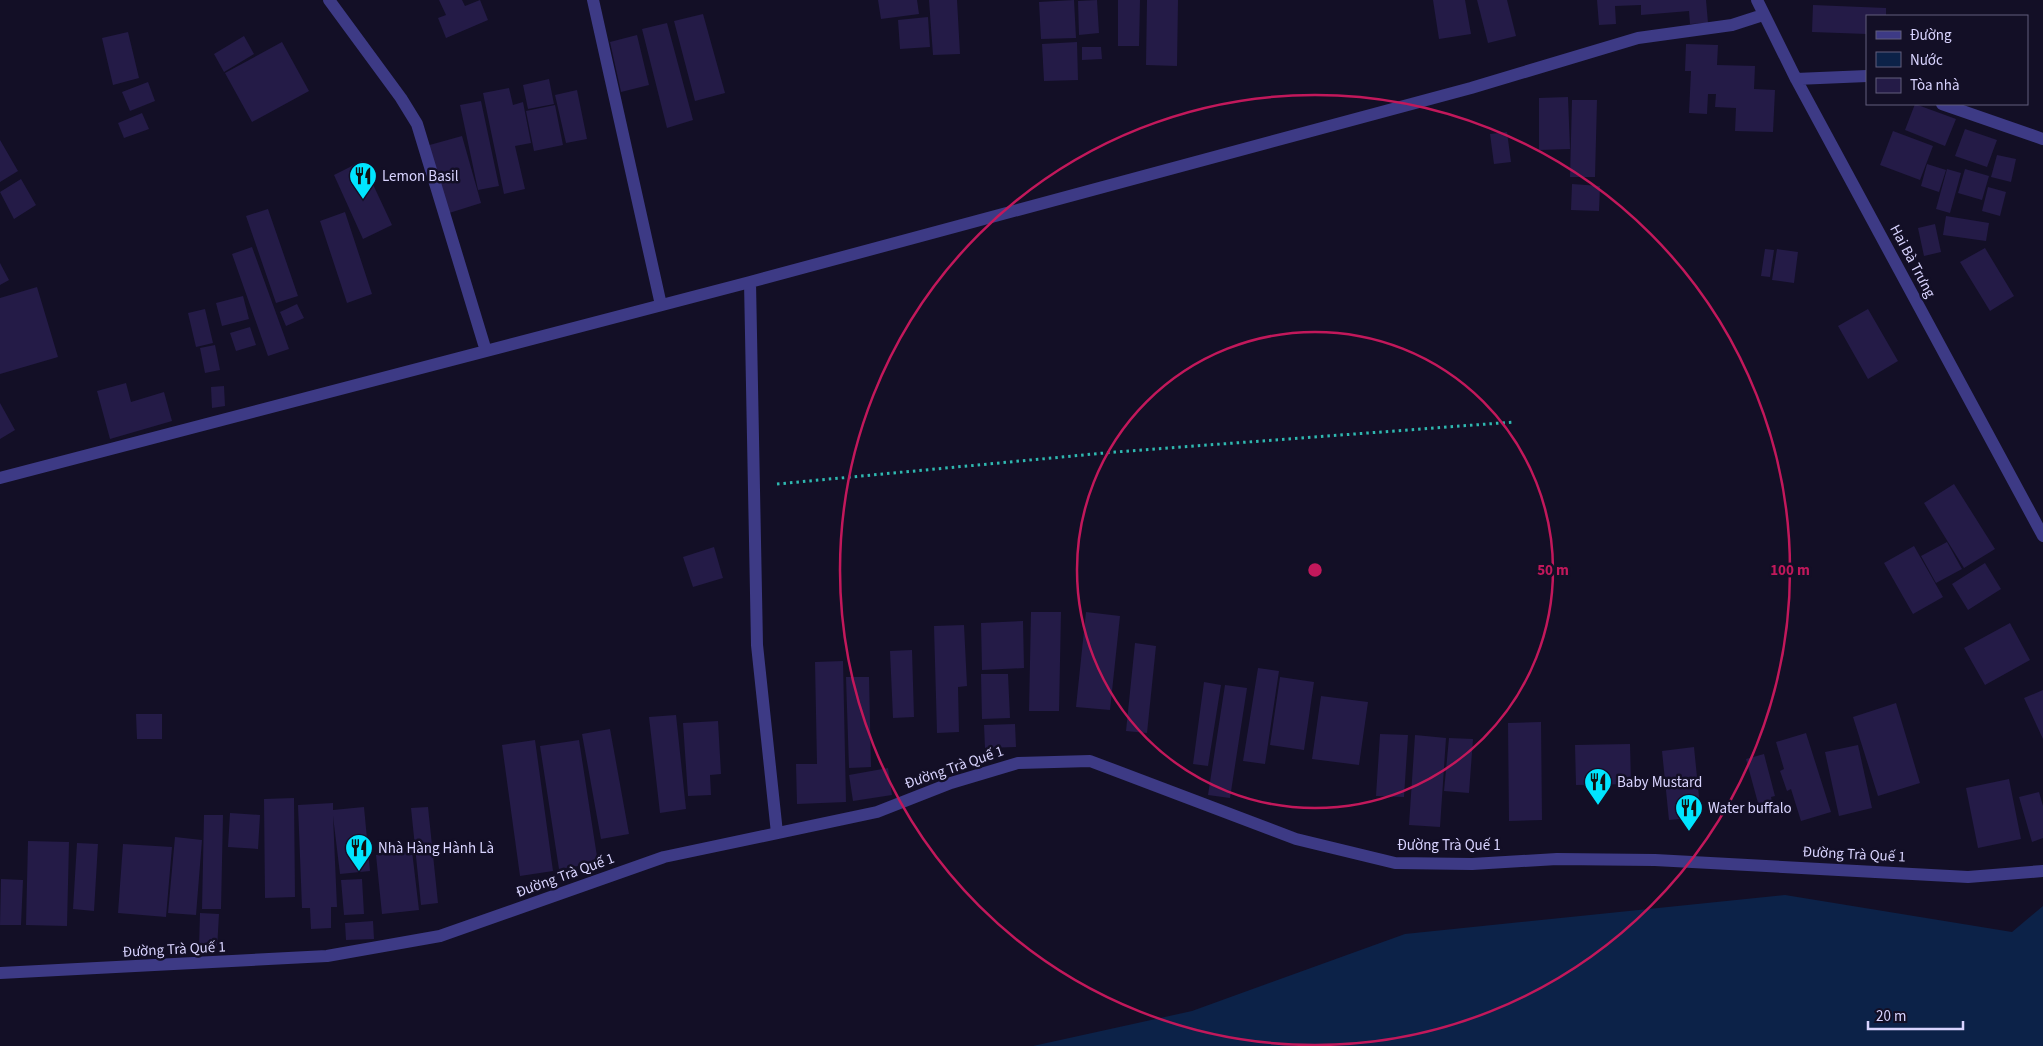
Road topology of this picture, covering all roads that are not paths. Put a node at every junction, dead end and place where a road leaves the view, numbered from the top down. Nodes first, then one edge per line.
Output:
1 (329, 0) edge
2 (593, 0) edge
3 (1757, 0) edge
4 (1763, 15) junction
5 (1866, 76) edge
6 (1796, 79) junction
7 (1945, 105) edge
8 (2043, 139) edge
9 (750, 282) junction
10 (661, 305) junction
11 (486, 351) junction
12 (0, 478) edge
13 (2043, 536) edge
14 (777, 833) junction
15 (2043, 871) edge
16 (0, 973) edge

1 - 11 street
2 - 10 street
3 - 4 street, Hai Bà Trưng
4 - 6 street, Hai Bà Trưng
4 - 9 street
5 - 6 street
6 - 13 street, Hai Bà Trưng
7 - 8 street
9 - 10 street
9 - 14 street
10 - 11 street
11 - 12 street
14 - 15 street, Đường Trà Quế 1
14 - 16 street, Đường Trà Quế 1

